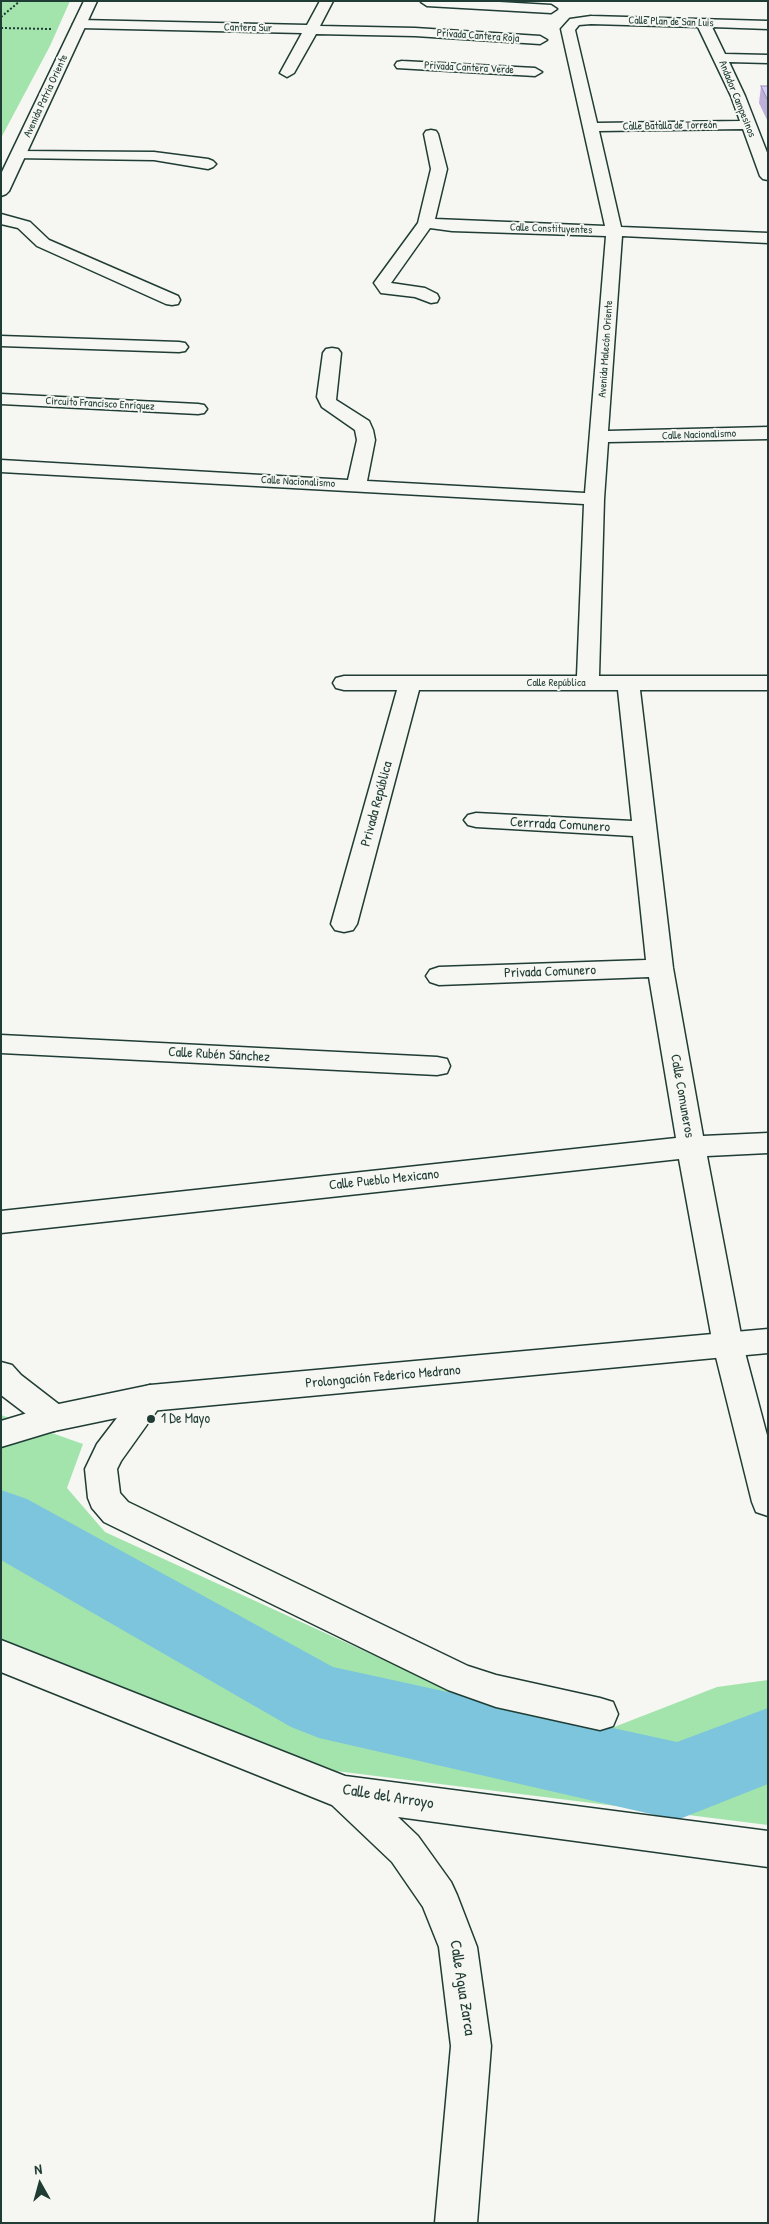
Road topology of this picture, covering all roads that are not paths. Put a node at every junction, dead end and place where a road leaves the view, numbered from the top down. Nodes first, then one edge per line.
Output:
1 (91, 1) edge
2 (327, 1) edge
3 (427, 1) edge
4 (551, 9) dead end
5 (575, 22) joint
6 (703, 23) junction
7 (768, 25) edge
8 (79, 27) junction
9 (311, 29) junction
10 (540, 40) dead end
11 (411, 42) junction
12 (720, 58) junction
13 (768, 59) edge
14 (402, 65) junction
15 (535, 72) dead end
16 (288, 73) dead end
17 (397, 79) dead end
18 (738, 96) junction
19 (758, 97) dead end
20 (748, 125) junction
21 (592, 127) junction
22 (430, 134) dead end
23 (18, 155) junction
24 (208, 164) dead end
25 (768, 176) edge
26 (1, 191) edge
27 (1, 219) edge
28 (426, 223) junction
29 (614, 231) junction
30 (768, 238) edge
31 (431, 298) dead end
32 (172, 300) dead end
33 (1, 341) edge
34 (179, 347) dead end
35 (332, 353) dead end
36 (1, 399) edge
37 (198, 409) dead end
38 (768, 433) edge
39 (600, 437) junction
40 (1, 466) edge
41 (356, 486) junction
42 (594, 499) junction
43 (344, 683) dead end
44 (410, 683) junction
45 (588, 683) junction
46 (768, 683) edge
47 (628, 684) junction
48 (476, 820) dead end
49 (645, 829) junction
50 (344, 924) dead end
51 (660, 968) junction
52 (439, 976) dead end
53 (1, 1044) edge
54 (437, 1066) dead end
55 (768, 1143) edge
56 (691, 1147) junction
57 (1, 1222) edge
58 (768, 1341) edge
59 (728, 1345) junction
60 (1, 1374) edge
61 (150, 1398) junction
62 (54, 1418) junction
63 (1, 1434) edge
64 (768, 1502) edge
65 (1, 1656) edge
66 (600, 1714) dead end
67 (345, 1793) junction
68 (768, 1849) edge
69 (456, 2223) edge

1 - 8 street, Avenida Patria Oriente
2 - 9 street
3 - 4 street
3 - 11 street
5 - 6 street, Calle Plan de San Luis
5 - 21 street, Avenida Malecón Oriente
6 - 7 street, Calle Plan de San Luis
6 - 12 street, Andador Campesinos
8 - 9 street, Cantera Sur
8 - 23 street, Avenida Patria Oriente
9 - 11 street, Cantera Sur
9 - 16 street
10 - 11 street, Privada Cantera Roja
11 - 14 street
12 - 13 street
12 - 18 street, Andador Campesinos
14 - 15 street, Privada Cantera Verde
14 - 17 street
18 - 19 street
18 - 20 street, Andador Campesinos
20 - 21 street, Calle Batalla de Torreón
20 - 25 street, Andador Campesinos
21 - 29 street, Avenida Malecón Oriente
22 - 28 street
23 - 24 street
23 - 26 street, Avenida Patria Oriente
27 - 32 street
28 - 29 street, Calle Constituyentes
28 - 31 street
29 - 30 street, Calle Constituyentes
29 - 39 street, Avenida Malecón Oriente
33 - 34 street
35 - 41 street
36 - 37 street, Circuito Francisco Enriquez
38 - 39 street, Calle Nacionalismo
39 - 42 street, Avenida Malecón Oriente
40 - 41 street, Calle Nacionalismo
41 - 42 street, Calle Nacionalismo
42 - 45 street, Avenida Malecón Oriente
43 - 44 street, Calle República
44 - 45 street, Calle República
44 - 50 street, Privada República
45 - 47 street, Calle República
46 - 47 street, Calle República
47 - 49 street, Calle Comuneros
48 - 49 street, Cerrrada Comunero
49 - 51 street, Calle Comuneros
51 - 52 street, Privada Comunero
51 - 56 street, Calle Comuneros
53 - 54 street, Calle Rubén Sánchez
55 - 56 street, Calle Pueblo Mexicano
56 - 57 street, Calle Pueblo Mexicano
56 - 59 street, Calle Comuneros
58 - 59 street, Prolongación Federico Medrano
59 - 61 street, Prolongación Federico Medrano
59 - 64 street, Calle Comuneros
60 - 62 street
61 - 62 street, Prolongación Federico Medrano
61 - 66 street
62 - 63 street, Prolongación Federico Medrano
65 - 67 street, Calle del Arroyo
67 - 68 street, Calle del Arroyo
67 - 69 street, Calle Agua Zarca

